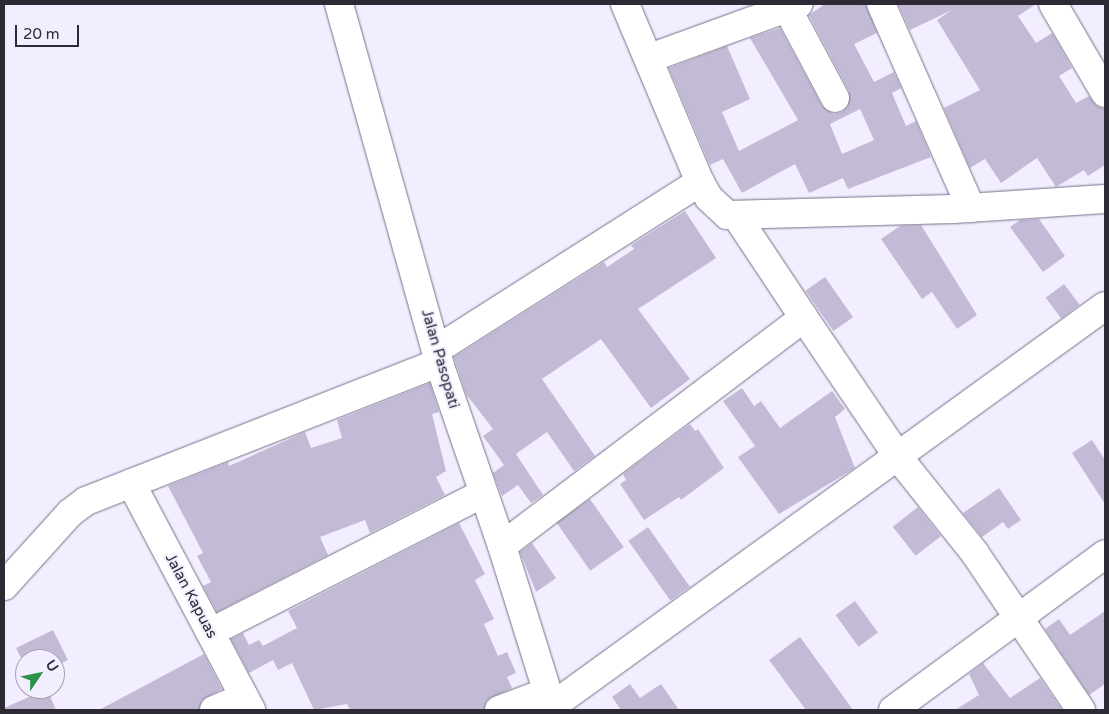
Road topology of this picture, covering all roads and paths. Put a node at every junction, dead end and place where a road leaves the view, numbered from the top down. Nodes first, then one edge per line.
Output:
1 (339, 4) edge
2 (625, 4) edge
3 (881, 4) edge
4 (1053, 4) edge
5 (793, 6) edge
6 (650, 58) junction
7 (1105, 93) edge
8 (834, 98) dead end
9 (700, 182) junction
10 (1105, 199) edge
11 (971, 208) junction
12 (737, 217) junction
13 (1105, 306) edge
14 (804, 318) junction
15 (437, 357) junction
16 (898, 457) junction
17 (131, 483) junction
18 (482, 494) junction
19 (502, 546) junction
20 (1105, 554) edge
21 (4, 586) edge
22 (1018, 617) junction
23 (211, 632) junction
24 (550, 703) edge
25 (248, 704) edge
26 (214, 710) edge
27 (499, 710) edge
28 (893, 710) edge
29 (1081, 710) edge

1 - 15 street, Jalan Pasopati
2 - 6 street
3 - 11 street
4 - 7 street
5 - 6 street
5 - 8 street
6 - 9 street
9 - 12 street
9 - 15 street
10 - 11 street
11 - 12 street
12 - 14 street
13 - 16 street
14 - 16 street
14 - 19 street
15 - 17 street
15 - 18 street, Jalan Pasopati
16 - 22 street
16 - 24 street
17 - 21 street
17 - 23 street, Jalan Kapuas
18 - 19 street, Jalan Pasopati
18 - 23 street
19 - 24 street, Jalan Pasopati
20 - 22 street
22 - 28 street
22 - 29 street
23 - 25 street, Jalan Kapuas
24 - 27 street
25 - 26 street

